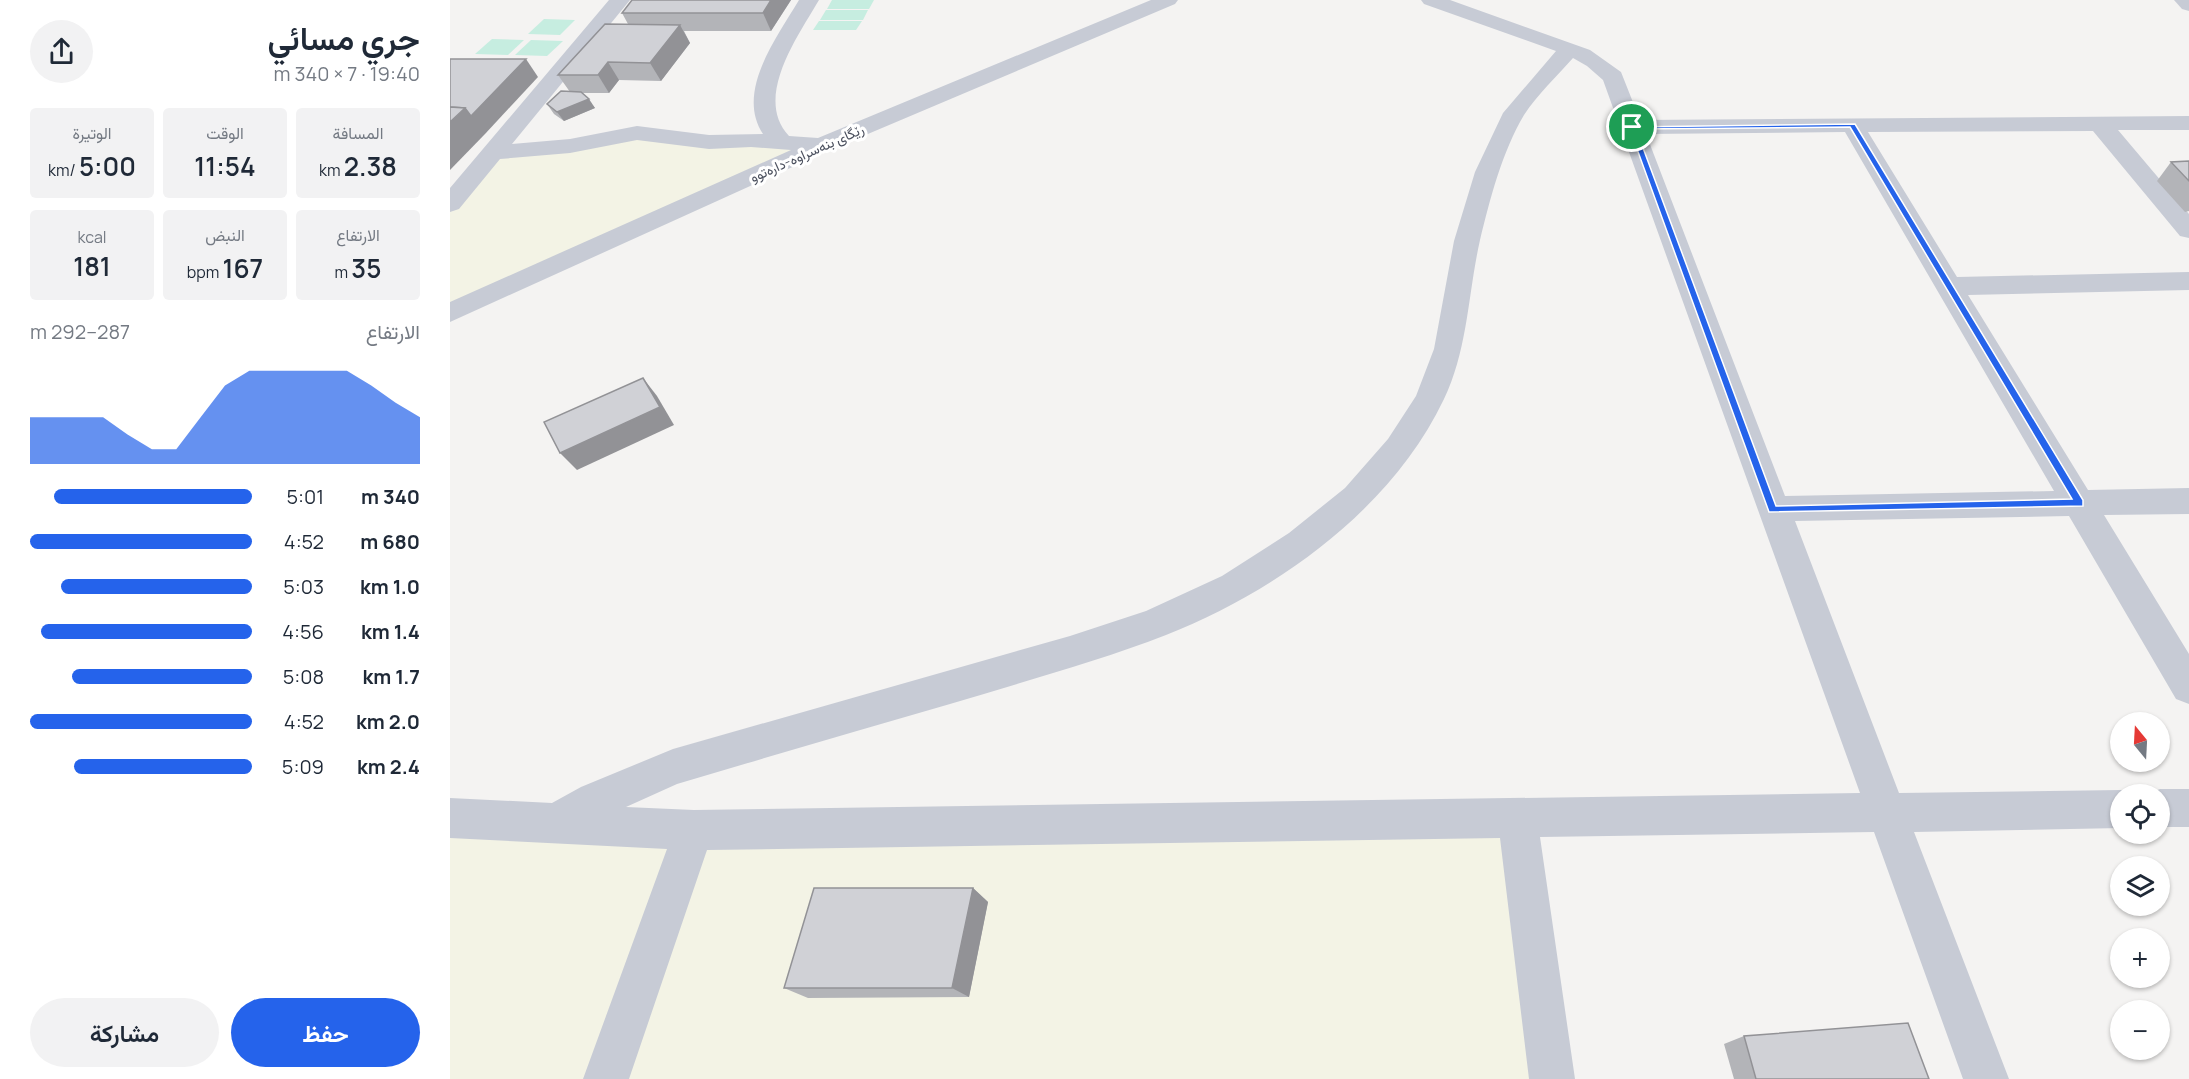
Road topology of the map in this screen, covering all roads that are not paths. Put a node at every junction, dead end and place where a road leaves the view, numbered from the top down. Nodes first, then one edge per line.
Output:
1 (620, 0) edge
2 (810, 0) edge
3 (1168, 0) edge
4 (1431, 0) edge
5 (2184, 0) edge
6 (2189, 5) edge
7 (1569, 49) junction
8 (541, 67) dead end
9 (564, 68) junction
10 (2099, 123) junction
11 (2189, 123) edge
12 (1852, 125) junction
13 (1632, 127) junction
14 (783, 142) junction
15 (822, 145) junction
16 (492, 153) junction
17 (450, 204) edge
18 (2189, 230) edge
19 (2189, 281) edge
20 (1949, 286) junction
21 (450, 313) edge
22 (2189, 501) edge
23 (2079, 503) junction
24 (1773, 510) junction
25 (2189, 687) edge
26 (2170, 808) edge
27 (2189, 808) edge
28 (2110, 809) edge
29 (1886, 812) junction
30 (1517, 816) junction
31 (450, 818) edge
32 (556, 823) junction
33 (694, 830) junction
34 (606, 1079) edge
35 (1552, 1079) edge
36 (1986, 1079) edge

1 - 9 street
2 - 14 street
3 - 15 street, رێگای بنەسراوە-دارەتوو
4 - 7 street
5 - 6 street
7 - 13 street
7 - 32 street
8 - 9 street
9 - 16 street
10 - 11 street
10 - 12 street
10 - 18 street
12 - 13 street
12 - 20 street
13 - 24 street
14 - 15 street
14 - 16 street
15 - 21 street, رێگای بنەسراوە-دارەتوو
16 - 17 street
19 - 20 street
20 - 23 street
22 - 23 street
23 - 24 street
23 - 25 street
24 - 29 street
26 - 27 street
28 - 29 street
29 - 30 street
29 - 36 street
30 - 33 street
30 - 35 street
31 - 32 street
32 - 33 street
33 - 34 street

